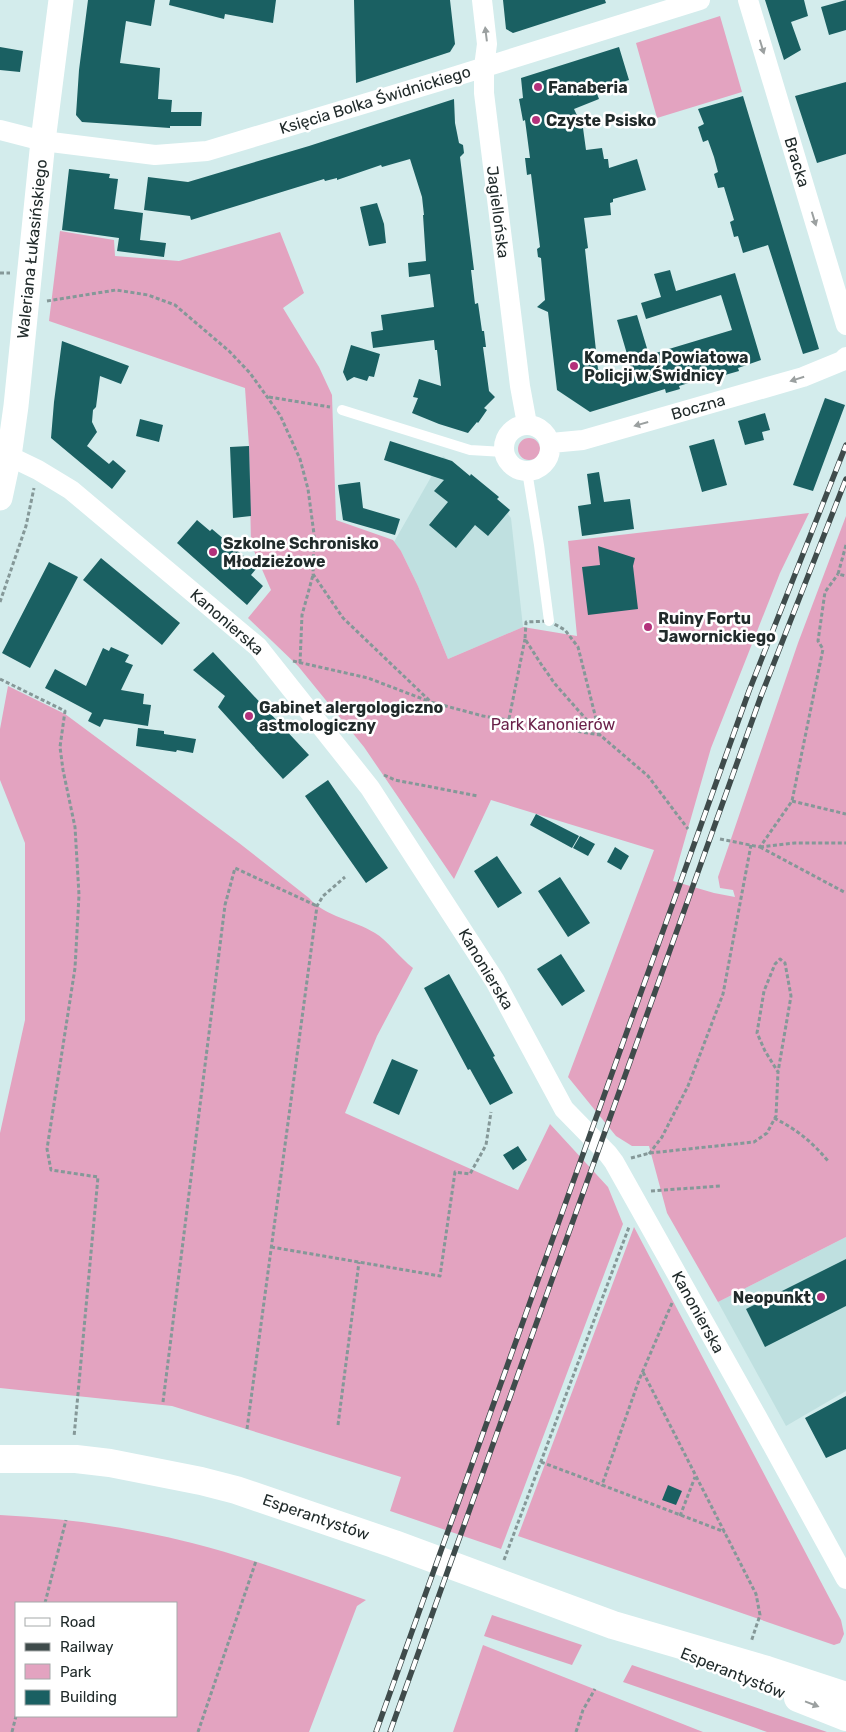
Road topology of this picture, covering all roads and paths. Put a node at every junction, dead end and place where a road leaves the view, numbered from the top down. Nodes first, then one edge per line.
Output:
1 (61, 0) edge
2 (482, 0) edge
3 (700, 0) edge
4 (748, 0) edge
5 (484, 67) junction
6 (0, 130) edge
7 (43, 141) junction
8 (0, 273) edge
9 (10, 273) dead end
10 (47, 301) dead end
11 (846, 325) edge
12 (844, 359) edge
13 (268, 397) junction
14 (324, 405) dead end
15 (342, 410) dead end
16 (527, 424) junction
17 (7, 443) edge
18 (551, 443) junction
19 (504, 452) junction
20 (38, 470) junction
21 (527, 471) junction
22 (0, 498) edge
23 (846, 545) edge
24 (313, 574) junction
25 (838, 574) junction
26 (846, 576) edge
27 (0, 602) edge
28 (549, 621) joint
29 (565, 630) dead end
30 (525, 639) junction
31 (292, 660) dead end
32 (300, 663) junction
33 (0, 678) edge
34 (431, 702) junction
35 (509, 719) junction
36 (600, 735) junction
37 (382, 774) dead end
38 (478, 796) dead end
39 (792, 801) junction
40 (846, 814) edge
41 (688, 829) dead end
42 (720, 839) dead end
43 (846, 843) edge
44 (751, 845) junction
45 (760, 847) junction
46 (345, 877) dead end
47 (846, 894) edge
48 (317, 906) junction
49 (778, 1072) junction
50 (491, 1112) dead end
51 (774, 1118) junction
52 (649, 1154) junction
53 (614, 1162) junction
54 (829, 1162) dead end
55 (720, 1186) dead end
56 (633, 1198) junction
57 (271, 1247) junction
58 (359, 1262) junction
59 (687, 1292) junction
60 (642, 1371) junction
61 (163, 1402) dead end
62 (338, 1425) dead end
63 (247, 1429) dead end
64 (74, 1437) dead end
65 (0, 1459) edge
66 (540, 1462) junction
67 (695, 1477) junction
68 (602, 1486) junction
69 (680, 1516) junction
70 (66, 1520) dead end
71 (725, 1532) junction
72 (256, 1561) dead end
73 (504, 1561) dead end
74 (846, 1579) edge
75 (44, 1602) edge
76 (620, 1627) junction
77 (749, 1647) dead end
78 (595, 1689) dead end
79 (846, 1696) edge
80 (16, 1717) edge
81 (846, 1717) edge
82 (12, 1732) edge
83 (198, 1732) edge
84 (576, 1732) edge

1 - 7 street, Waleriana Łukasińskiego
5 -> 2 street, Jagiellońska
3 - 5 street, Księcia Bolka Świdnickiego
4 -> 11 street, Bracka
5 - 7 street, Księcia Bolka Świdnickiego
5 - 16 street, Jagiellońska
6 - 7 street, Księcia Bolka Świdnickiego
7 - 17 street, Waleriana Łukasińskiego
8 - 9 path
10 - 13 path
12 -> 18 street, Boczna
13 - 14 path
13 - 24 path
15 - 19 lane
16 - 18 street
16 - 19 street
17 - 20 street, Kanonierska
17 - 22 street, Waleriana Łukasińskiego
18 - 21 street
19 - 21 street
20 - 27 path
20 - 53 street, Kanonierska
21 - 28 lane
23 - 25 path
24 - 32 path
24 - 34 path
25 - 26 path
25 - 39 path
28 - 30 path
29 - 36 path
30 - 35 path
30 - 36 path
31 - 32 path
32 - 34 path
33 - 64 path
34 - 35 path
35 - 36 path
36 - 41 path
37 - 38 path
39 - 40 path
39 - 45 path
42 - 44 path
43 - 45 path
44 - 45 path
44 - 52 path
45 - 47 path
46 - 48 path
48 - 57 path
48 - 61 path
49 - 49 path
49 - 51 path
50 - 58 path
51 - 52 path
51 - 54 path
52 - 53 path
53 - 56 street, Kanonierska
55 - 56 path
56 - 59 street, Kanonierska
56 - 66 path
57 - 58 path
57 - 63 path
58 - 62 path
59 - 60 path
59 - 74 street, Kanonierska
60 - 67 path
60 - 68 path
65 - 76 main road, Esperantystów
66 - 68 path
66 - 73 path
67 - 69 path
67 - 71 path
68 - 69 path
69 - 71 path
70 - 75 path
71 - 77 path
72 - 83 path
76 - 79 main road, Esperantystów
76 -> 81 main road, Esperantystów
78 - 84 path
80 - 82 path

